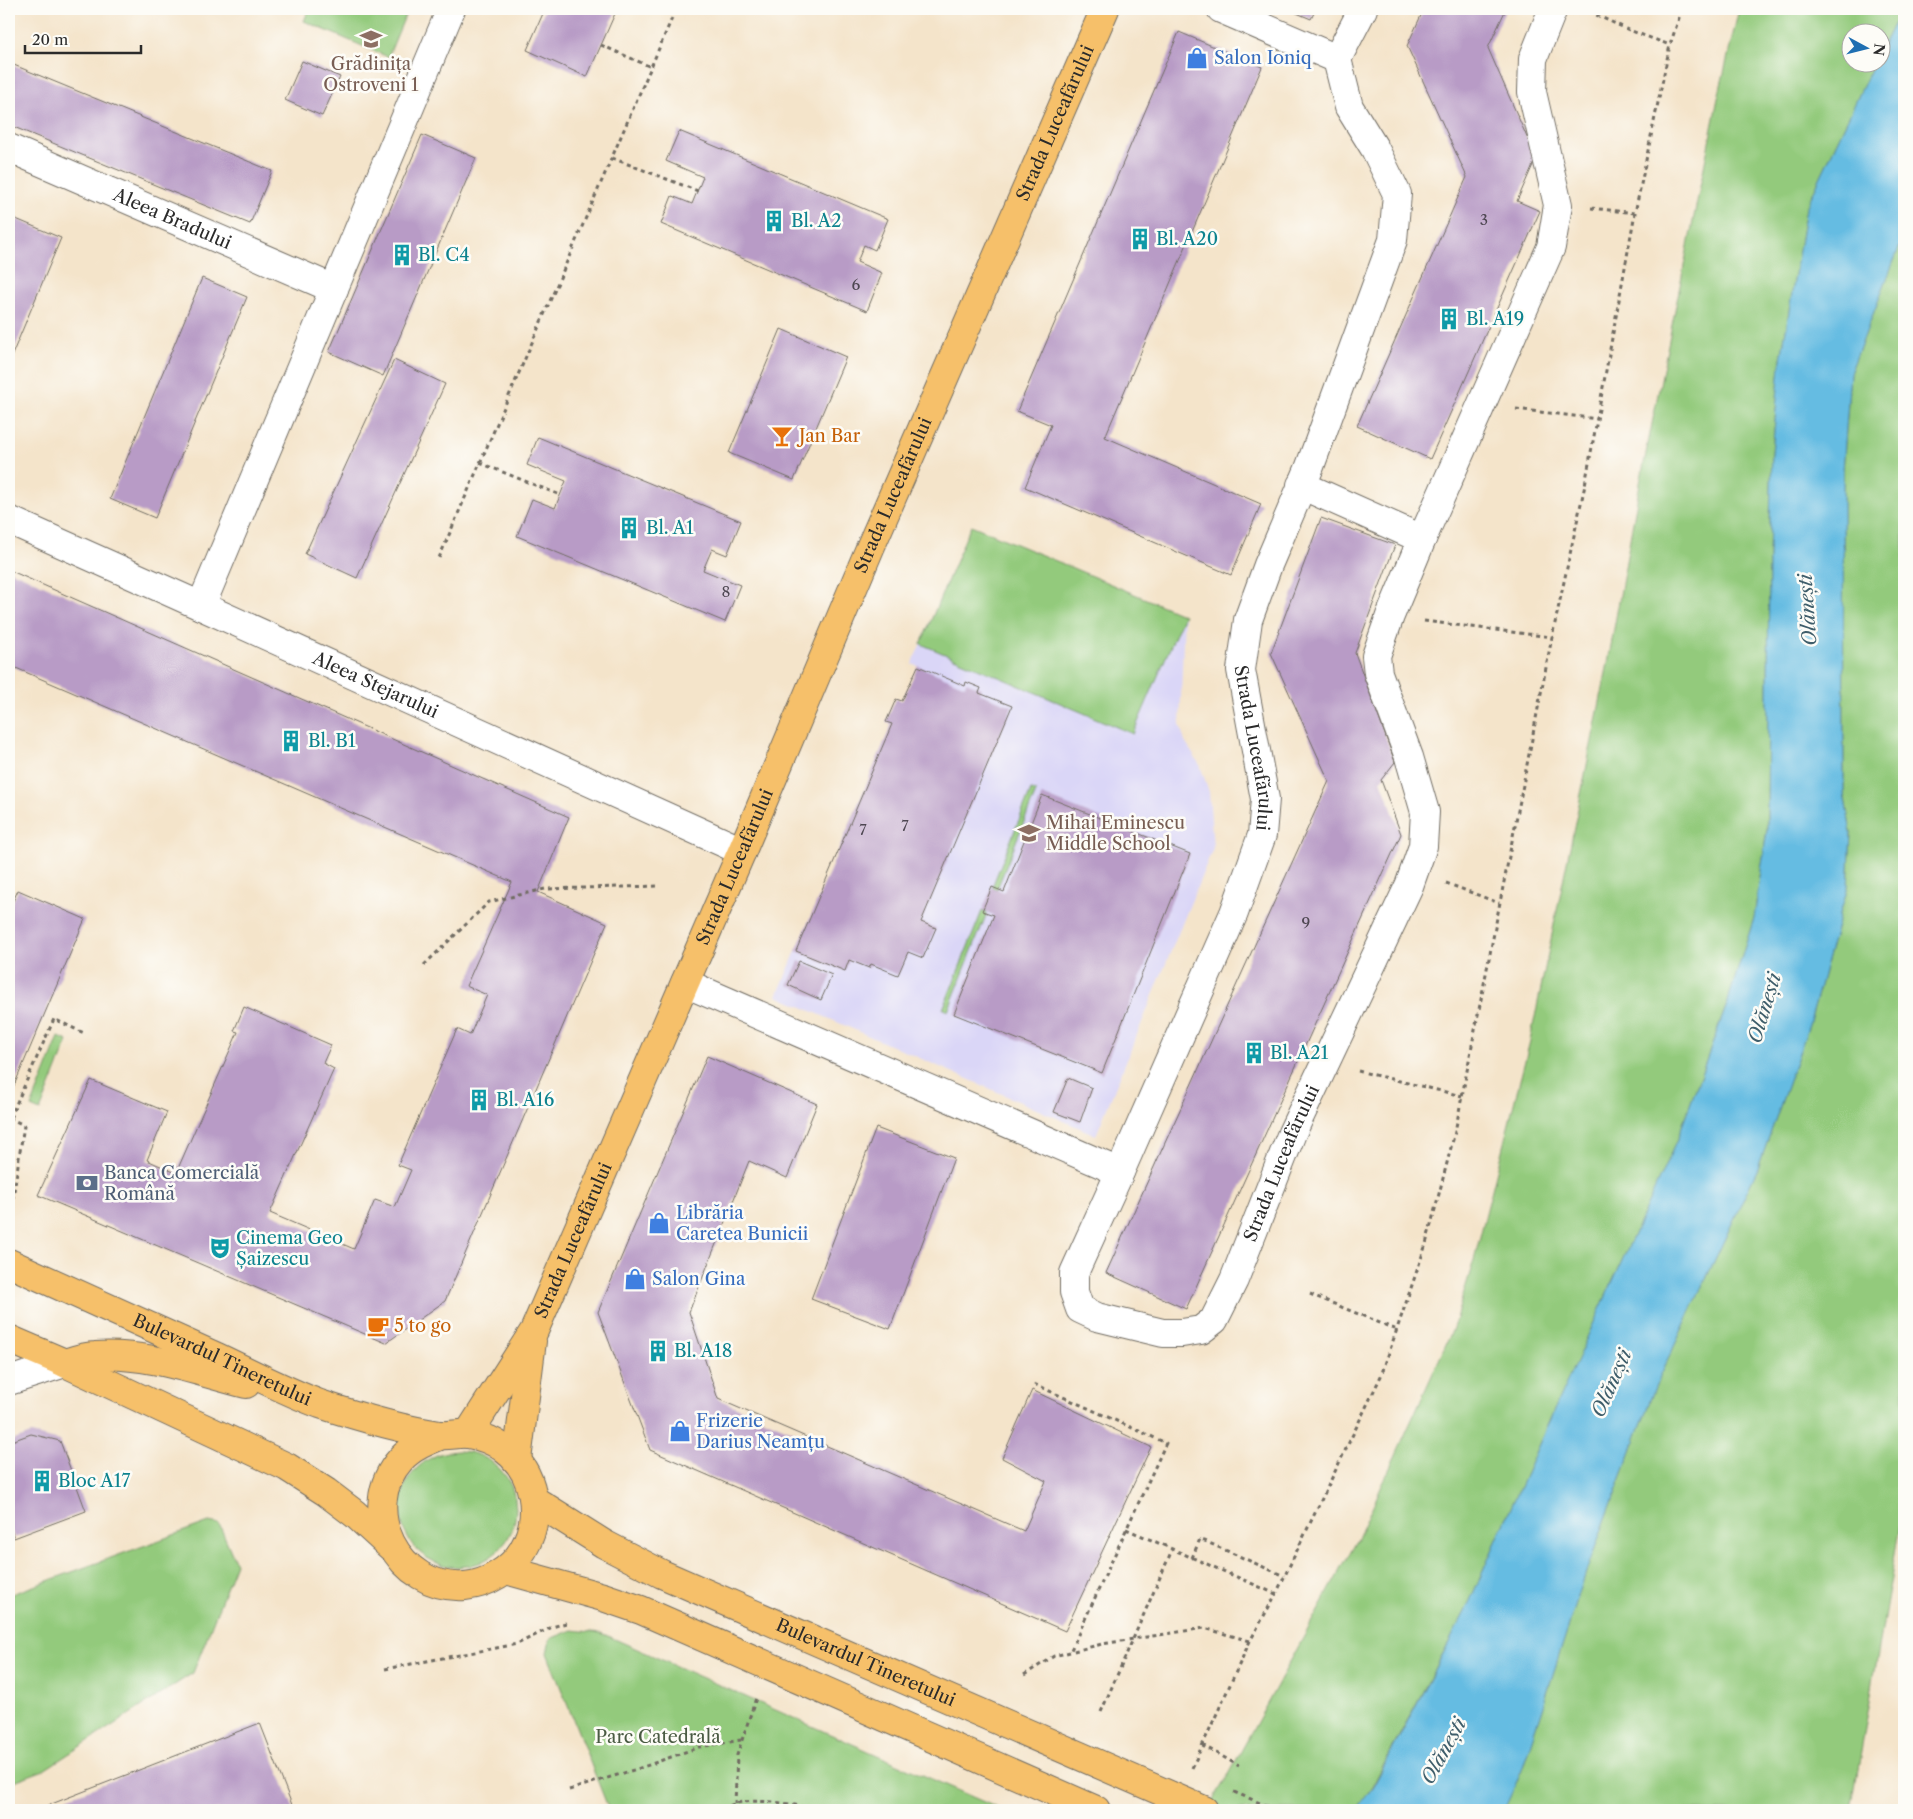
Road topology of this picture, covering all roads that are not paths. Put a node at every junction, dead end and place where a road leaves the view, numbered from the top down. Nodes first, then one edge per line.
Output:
1 (451, 9) edge
2 (1105, 9) edge
3 (1221, 9) edge
4 (1363, 9) edge
5 (1553, 9) edge
6 (1337, 59) junction
7 (9, 148) edge
8 (334, 289) junction
9 (1301, 485) junction
10 (9, 520) edge
11 (1422, 539) junction
12 (201, 606) junction
13 (742, 851) junction
14 (685, 983) junction
15 (1120, 1172) junction
16 (9, 1263) edge
17 (534, 1331) junction
18 (9, 1339) edge
19 (65, 1363) junction
20 (9, 1381) edge
21 (317, 1403) junction
22 (468, 1434) junction
23 (442, 1435) junction
24 (516, 1460) junction
25 (534, 1500) junction
26 (394, 1550) junction
27 (506, 1570) junction
28 (1096, 1810) edge
29 (1204, 1810) edge

1 - 8 street
2 - 13 main road, Strada Luceafărului
3 - 6 street
4 - 6 street
5 - 11 street, Strada Luceafărului
6 - 9 street, Strada Luceafărului
7 - 8 street, Aleea Bradului
8 - 12 street
9 - 11 street
9 - 15 street, Strada Luceafărului
10 - 12 street, Aleea Stejarului
11 - 15 street, Strada Luceafărului
12 - 13 street, Aleea Stejarului
13 - 14 main road, Strada Luceafărului
14 - 15 street
14 - 17 main road, Strada Luceafărului
16 - 21 main road, Bulevardul Tineretului
17 - 22 main road, Strada Luceafărului
17 - 24 main road, Strada Luceafărului
18 - 19 main road, Bulevardul Tineretului
19 - 20 street
19 - 21 main road
19 - 26 main road, Bulevardul Tineretului
21 - 23 main road, Bulevardul Tineretului
22 - 23 main road, Bulevardul Tineretului
22 - 24 main road, Bulevardul Tineretului
23 - 26 main road, Bulevardul Tineretului
24 - 25 main road, Bulevardul Tineretului
25 - 27 main road, Bulevardul Tineretului
25 - 29 main road, Bulevardul Tineretului
26 - 27 main road, Bulevardul Tineretului
27 - 28 main road

